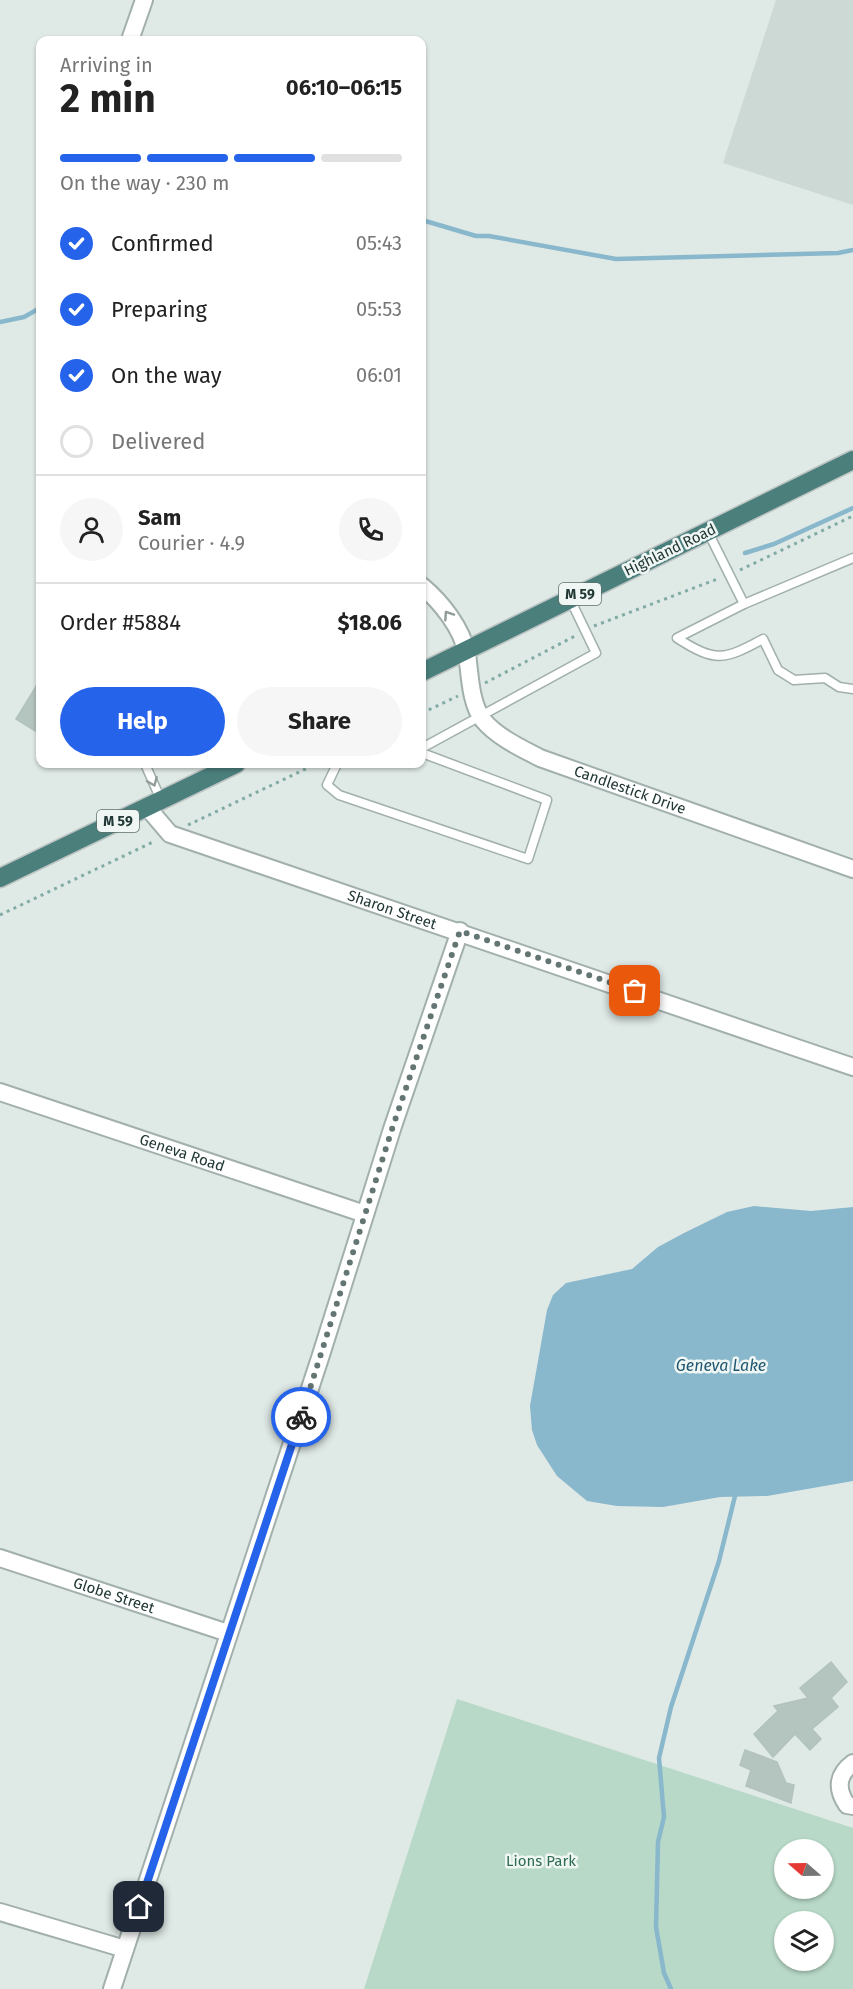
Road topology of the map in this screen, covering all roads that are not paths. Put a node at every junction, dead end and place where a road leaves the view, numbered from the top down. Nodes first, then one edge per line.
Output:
1 (144, 0) edge
2 (131, 36) edge
3 (853, 460) edge
4 (708, 532) junction
5 (853, 558) edge
6 (426, 590) edge
7 (570, 600) junction
8 (744, 604) junction
9 (466, 650) junction
10 (426, 670) edge
11 (853, 689) edge
12 (481, 718) junction
13 (426, 746) edge
14 (426, 755) edge
15 (146, 768) edge
16 (228, 768) edge
17 (335, 768) edge
18 (154, 804) junction
19 (853, 869) edge
20 (0, 878) edge
21 (460, 931) junction
22 (853, 1067) edge
23 (0, 1092) edge
24 (365, 1214) junction
25 (0, 1558) edge
26 (228, 1634) junction
27 (853, 1763) edge
28 (853, 1806) edge
29 (0, 1912) edge
30 (125, 1949) junction
31 (112, 1989) edge

1 - 2 street
3 - 4 highway, Highland Road / M 59
4 - 7 highway, Highland Road / M 59
4 - 8 lane
5 - 8 lane
9 -> 6 street
7 - 9 highway, Highland Road / M 59
7 - 12 lane
8 - 11 lane
9 - 10 highway, Highland Road / M 59
9 - 12 street
12 - 13 lane
12 - 19 street, Candlestick Drive
14 - 17 lane
15 -> 18 lane
16 - 18 highway, M 59
18 - 20 highway, M 59
18 - 21 street, Sharon Street
21 - 22 street, Sharon Street
21 - 24 street
23 - 24 street, Geneva Road
24 - 26 street
25 - 26 street, Globe Street
26 - 30 street
27 - 28 street
29 - 30 street
30 - 31 street

